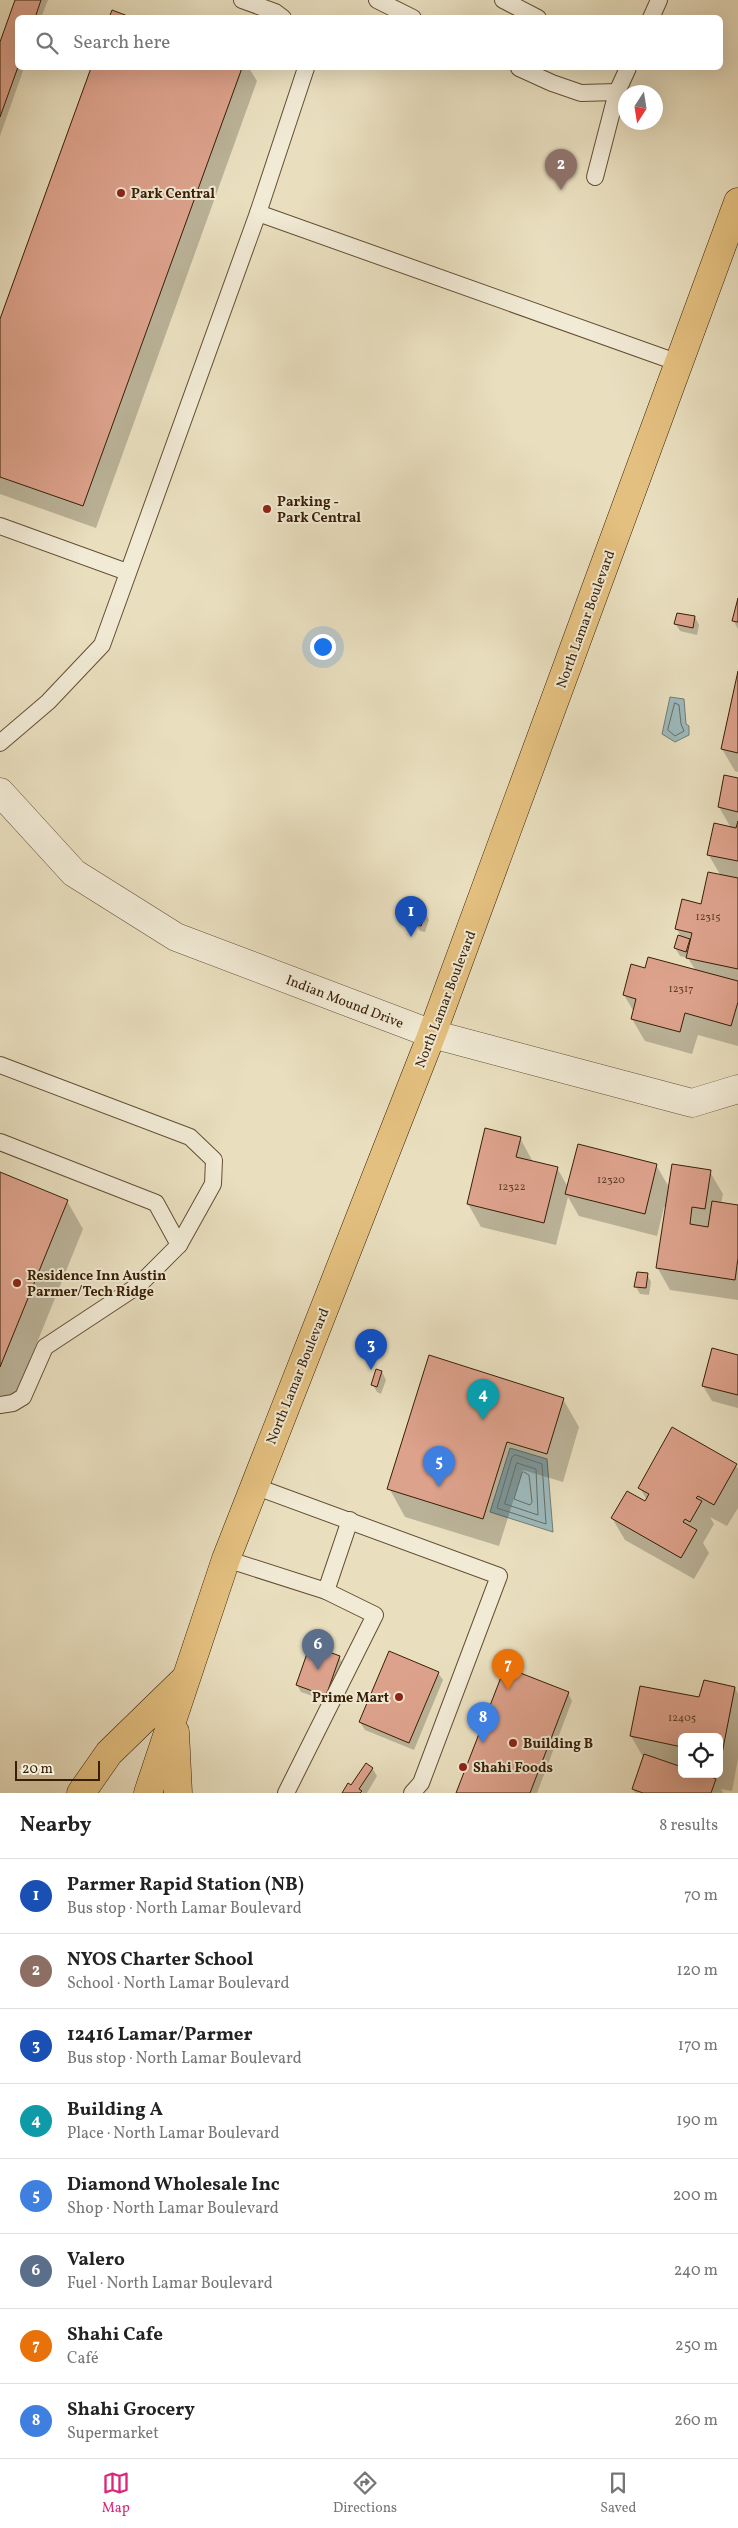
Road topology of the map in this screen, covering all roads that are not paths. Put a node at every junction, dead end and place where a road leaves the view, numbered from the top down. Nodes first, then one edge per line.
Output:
1 (242, 0) edge
2 (377, 0) edge
3 (503, 0) edge
4 (659, 0) edge
5 (279, 15) edge
6 (408, 15) edge
7 (532, 15) edge
8 (652, 15) edge
9 (305, 70) edge
10 (523, 70) edge
11 (627, 70) edge
12 (616, 92) junction
13 (595, 177) dead end
14 (738, 202) edge
15 (258, 213) junction
16 (679, 363) junction
17 (0, 526) edge
18 (128, 572) junction
19 (0, 742) edge
20 (1, 794) edge
21 (432, 1034) junction
22 (0, 1065) edge
23 (738, 1089) edge
24 (0, 1142) edge
25 (179, 1245) junction
26 (0, 1405) edge
27 (254, 1486) junction
28 (350, 1520) junction
29 (226, 1559) junction
30 (326, 1591) junction
31 (184, 1680) junction
32 (175, 1717) junction
33 (81, 1793) edge
34 (148, 1793) edge
35 (178, 1793) edge
36 (286, 1793) edge
37 (412, 1793) edge

1 - 5 lane
2 - 6 lane
3 - 7 lane
4 - 8 lane
9 - 15 lane
10 - 12 lane
11 - 12 lane
12 - 13 lane
14 - 16 main road, North Lamar Boulevard
15 - 16 lane
15 - 18 lane
16 - 21 main road, North Lamar Boulevard
17 - 18 lane
18 - 19 lane
20 - 21 street, Indian Mound Drive
21 - 23 street, Indian Mound Drive
21 - 27 main road, North Lamar Boulevard
22 - 25 lane
24 - 25 lane
25 - 26 lane
27 - 28 lane
27 - 29 main road, North Lamar Boulevard
28 - 30 lane
28 - 37 lane
29 - 30 lane
29 - 31 main road, North Lamar Boulevard
30 - 36 lane
31 - 32 main road, North Lamar Boulevard
31 - 33 main road
32 - 34 main road, North Lamar Boulevard
32 - 35 main road

